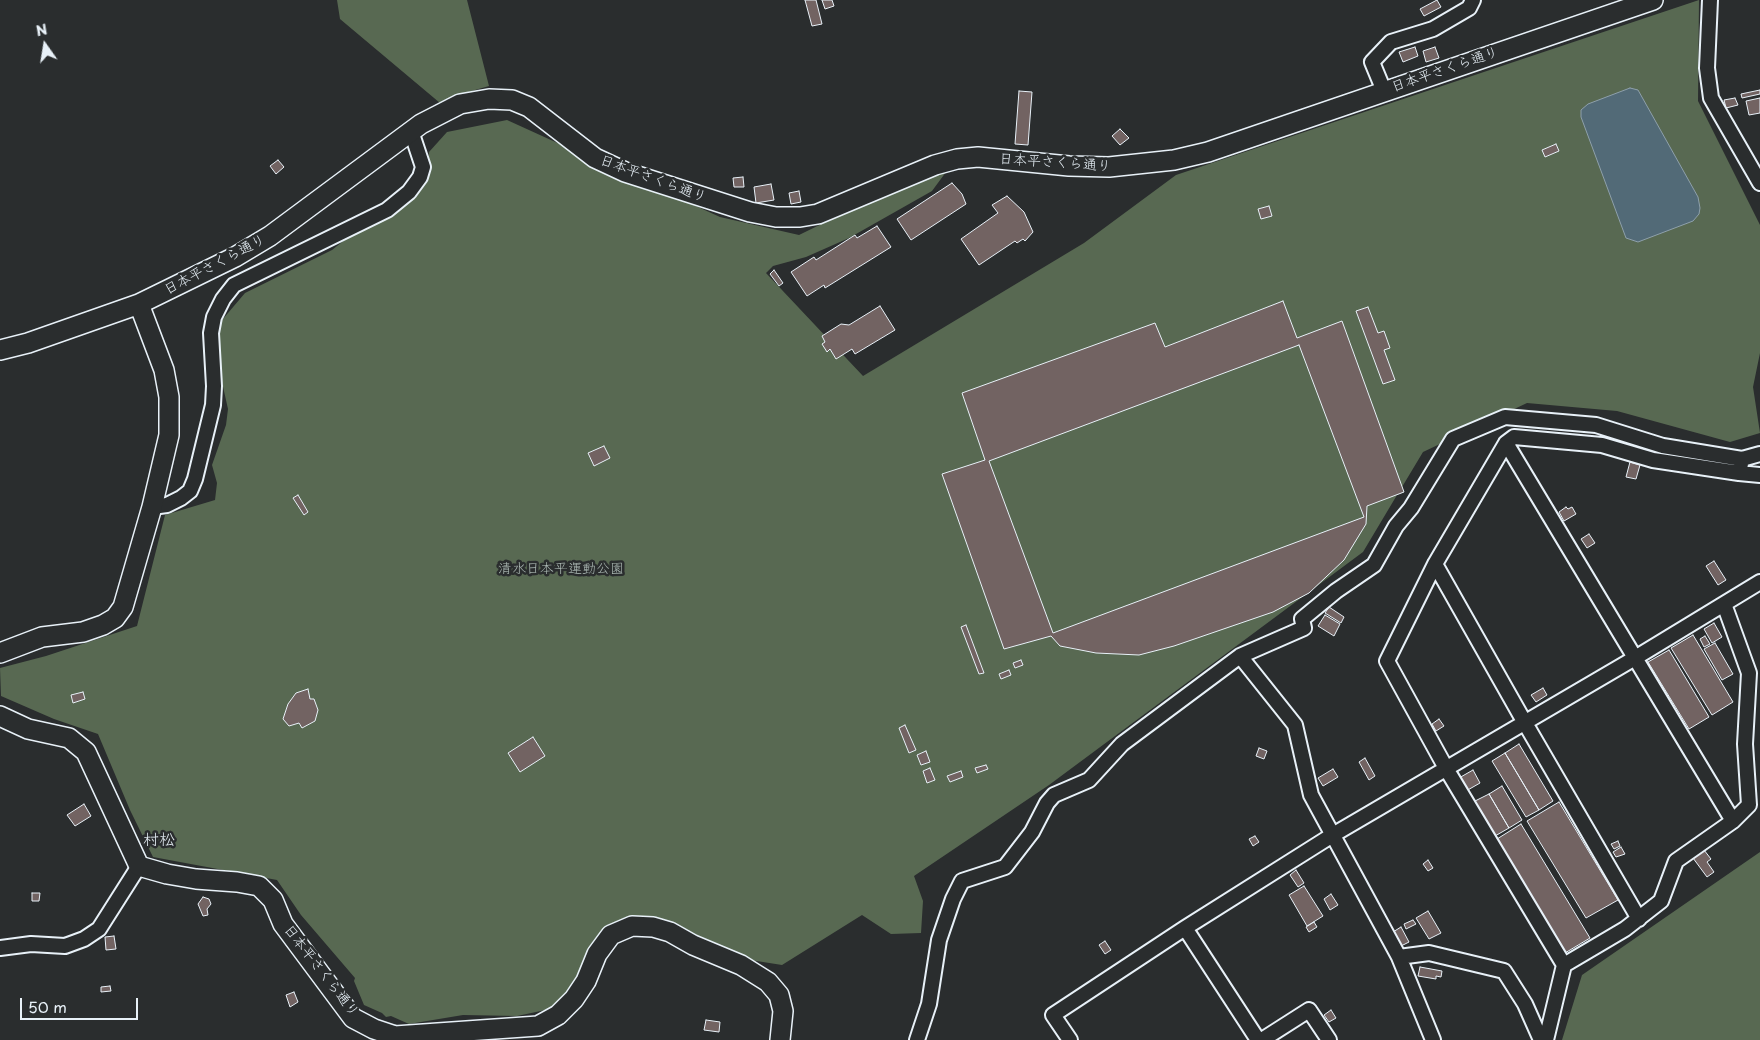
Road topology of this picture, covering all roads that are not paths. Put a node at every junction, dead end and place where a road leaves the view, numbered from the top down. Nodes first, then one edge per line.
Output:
1 (1474, 0) edge
2 (1653, 0) edge
3 (1710, 0) edge
4 (1384, 91) junction
5 (411, 131) junction
6 (1760, 183) edge
7 (139, 304) junction
8 (0, 350) edge
9 (1506, 443) junction
10 (1760, 454) edge
11 (1742, 459) junction
12 (1739, 473) junction
13 (1760, 475) edge
14 (152, 507) junction
15 (1435, 564) junction
16 (1760, 582) edge
17 (1724, 604) junction
18 (0, 653) edge
19 (1240, 656) junction
20 (1635, 658) junction
21 (0, 716) edge
22 (1525, 724) junction
23 (1446, 770) junction
24 (1733, 821) junction
25 (1331, 836) junction
26 (139, 866) junction
27 (1639, 919) junction
28 (1185, 928) junction
29 (0, 948) edge
30 (1399, 957) junction
31 (1564, 965) junction
32 (780, 1040) edge
33 (917, 1040) edge
34 (1070, 1040) edge
35 (1258, 1040) edge
36 (1262, 1040) edge
37 (1329, 1040) edge
38 (1434, 1040) edge
39 (1541, 1040) edge
40 (1546, 1040) edge

1 - 4 street
2 - 4 street, 日本平さくら通り
3 - 6 street
4 - 5 street, 日本平さくら通り
5 - 7 street, 日本平さくら通り
5 - 14 street
7 - 8 street, 日本平さくら通り
7 - 14 street
9 - 12 street
9 - 15 street
9 - 20 street
10 - 11 street
11 - 12 street
11 - 19 street
12 - 13 street
14 - 18 street
15 - 22 street
15 - 23 street
16 - 17 street
17 - 20 street
17 - 24 street
19 - 25 street
19 - 33 street
20 - 22 street
20 - 24 street
21 - 26 street
22 - 23 street
22 - 27 street
23 - 25 street
23 - 31 street
24 - 27 street
25 - 28 street
25 - 30 street
26 - 29 street
26 - 32 street, 日本平さくら通り
27 - 31 street
28 - 34 street
28 - 35 street
30 - 38 street
30 - 39 street
31 - 40 street
36 - 37 street

